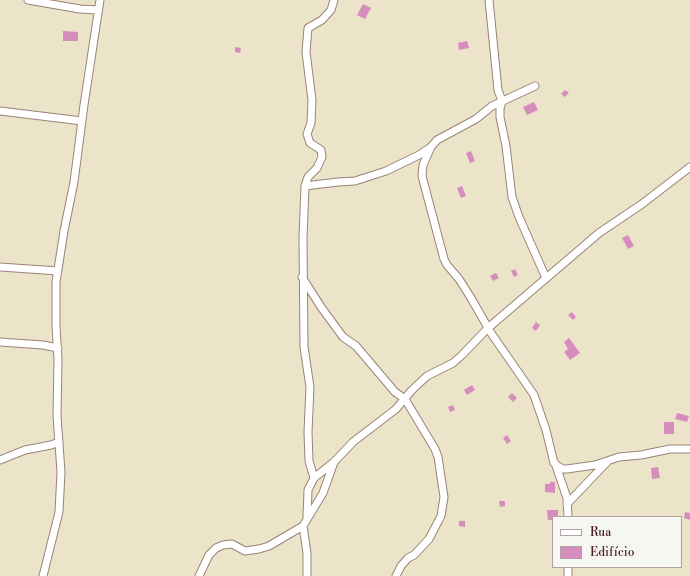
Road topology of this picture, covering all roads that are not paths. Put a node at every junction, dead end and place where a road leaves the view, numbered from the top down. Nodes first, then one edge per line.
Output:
1 (28, 0) edge
2 (100, 0) edge
3 (334, 0) edge
4 (489, 0) edge
5 (98, 10) junction
6 (535, 86) dead end
7 (502, 101) junction
8 (0, 111) edge
9 (82, 121) junction
10 (431, 147) junction
11 (690, 167) edge
12 (305, 186) junction
13 (0, 267) edge
14 (58, 271) junction
15 (302, 277) junction
16 (546, 278) junction
17 (488, 328) junction
18 (0, 342) edge
19 (58, 348) junction
20 (405, 399) junction
21 (59, 442) junction
22 (690, 449) edge
23 (0, 460) edge
24 (608, 461) junction
25 (334, 462) junction
26 (554, 463) junction
27 (314, 478) junction
28 (568, 504) junction
29 (568, 516) edge
30 (307, 517) junction
31 (303, 526) junction
32 (43, 576) edge
33 (199, 576) edge
34 (308, 576) edge
35 (396, 576) edge

1 - 5 street
2 - 5 street
3 - 12 street
4 - 7 street
5 - 9 street
6 - 7 street
7 - 10 street
7 - 16 street
8 - 9 street
9 - 14 street
10 - 12 street
10 - 17 street
11 - 16 street
12 - 15 street
13 - 14 street
14 - 19 street
15 - 20 street
15 - 27 street
16 - 17 street
17 - 20 street
17 - 26 street
18 - 19 street
19 - 21 street
20 - 25 street
20 - 35 street
21 - 23 street
21 - 32 street
22 - 24 street
24 - 26 street
24 - 28 street
25 - 27 street
25 - 30 street
26 - 28 street
27 - 30 street
28 - 29 street
30 - 31 street
31 - 33 street
31 - 34 street

